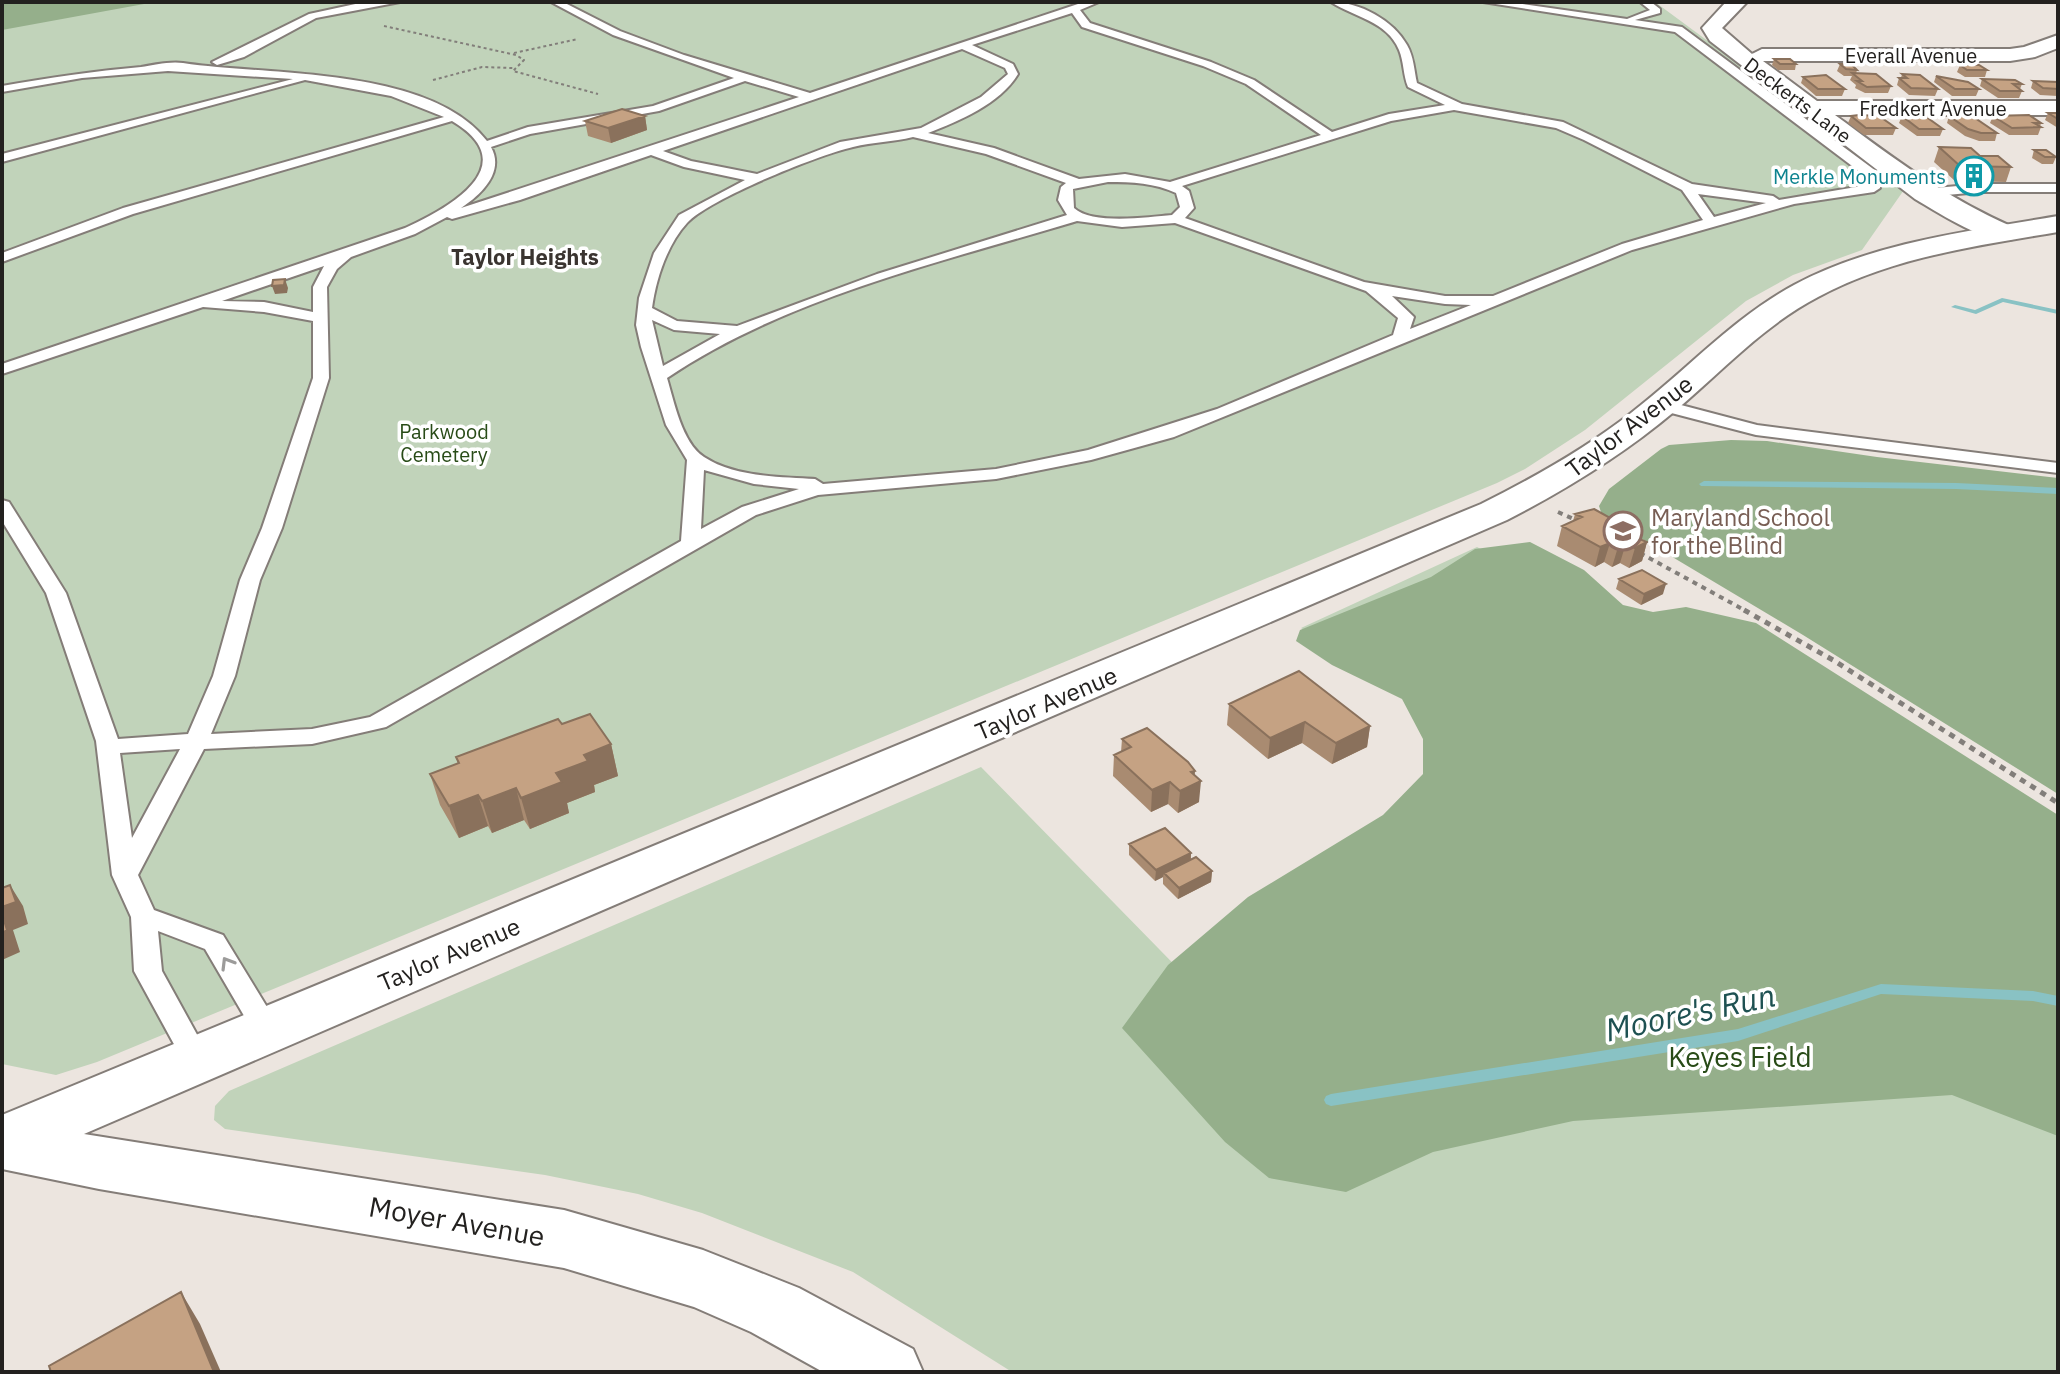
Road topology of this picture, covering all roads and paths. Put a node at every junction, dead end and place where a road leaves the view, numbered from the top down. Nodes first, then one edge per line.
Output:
1 (395, 2) edge
2 (556, 2) edge
3 (1091, 2) edge
4 (1336, 2) edge
5 (1488, 2) edge
6 (1645, 2) edge
7 (1737, 2) edge
8 (1074, 9) junction
9 (1657, 11) junction
10 (325, 13) junction
11 (1620, 20) junction
12 (1035, 21) junction
13 (1086, 25) junction
14 (1678, 29) junction
15 (616, 31) junction
16 (2058, 41) edge
17 (963, 45) junction
18 (509, 54) junction
19 (1762, 55) dead end
20 (171, 68) junction
21 (513, 68) junction
22 (309, 77) junction
23 (746, 77) junction
24 (2, 89) edge
25 (394, 94) junction
26 (811, 97) junction
27 (1459, 107) junction
28 (1808, 108) junction
29 (2058, 108) edge
30 (655, 109) junction
31 (455, 117) junction
32 (915, 134) junction
33 (1331, 136) junction
34 (486, 145) junction
35 (652, 151) junction
36 (2, 158) edge
37 (761, 179) junction
38 (1076, 182) junction
39 (1172, 185) junction
40 (1687, 187) junction
41 (2058, 188) edge
42 (1924, 193) junction
43 (1793, 200) junction
44 (1076, 217) junction
45 (1176, 219) junction
46 (432, 221) junction
47 (1711, 222) junction
48 (2058, 224) edge
49 (2003, 233) junction
50 (359, 249) junction
51 (2, 258) edge
52 (1361, 286) junction
53 (1495, 301) junction
54 (191, 306) junction
55 (645, 310) junction
56 (319, 318) junction
57 (738, 330) junction
58 (1400, 338) junction
59 (658, 376) junction
60 (3, 377) edge
61 (1662, 405) junction
62 (696, 460) junction
63 (2058, 468) edge
64 (840, 486) junction
65 (1524, 498) junction
66 (2, 506) edge
67 (1582, 522) edge
68 (690, 543) junction
69 (1637, 552) edge
70 (197, 739) junction
71 (108, 747) junction
72 (2058, 803) edge
73 (125, 875) junction
74 (144, 917) junction
75 (267, 1030) junction
76 (197, 1060) junction
77 (2, 1142) edge
78 (889, 1372) edge

1 - 10 lane
2 - 15 lane
3 - 8 lane
4 - 27 lane
5 - 11 lane
6 - 9 lane
7 - 28 street, Deckerts Lane
8 - 12 lane
8 - 13 lane
9 - 11 lane
9 - 14 lane
10 - 18 path
10 - 20 lane
11 - 14 lane
12 - 13 lane
12 - 17 lane
13 - 33 lane
14 - 43 lane
15 - 18 path
15 - 23 lane
16 - 19 street, Everall Avenue
17 - 26 lane
17 - 32 lane
18 - 21 path
20 - 22 lane
20 - 24 lane
21 - 25 path
21 - 30 path
22 - 25 lane
22 - 36 lane
23 - 26 lane
23 - 30 lane
25 - 31 lane
26 - 35 lane
27 - 33 lane
27 - 40 lane
28 - 29 street, Fredkert Avenue
28 - 42 street, Deckerts Lane
30 - 34 lane
31 - 34 lane
31 - 51 lane
32 - 37 lane
32 - 38 lane
33 - 39 lane
34 - 46 lane
35 - 37 lane
35 - 46 lane
37 - 55 lane
38 - 39 lane
38 - 44 lane
39 - 45 lane
40 - 43 lane
40 - 47 lane
41 - 42 lane
42 - 49 street, Deckerts Lane
43 - 47 lane
44 - 45 lane
44 - 57 lane
45 - 52 lane
46 - 50 lane
47 - 53 lane
48 - 49 street, Taylor Avenue
49 - 61 street, Taylor Avenue
50 - 54 lane
50 - 56 lane
52 - 53 lane
52 - 58 lane
53 - 58 lane
54 - 56 lane
54 - 60 lane
55 - 57 lane
55 - 59 lane
56 - 70 lane
57 - 59 lane
58 - 64 lane
59 - 62 lane
61 - 63 lane
61 - 65 street, Taylor Avenue
62 - 64 lane
62 - 68 lane
64 - 68 lane
65 - 67 path
65 - 75 street, Taylor Avenue
66 - 71 lane
68 - 70 lane
69 - 72 path
70 - 71 lane
70 - 73 lane
71 - 73 lane
73 - 74 lane
75 -> 74 lane
74 - 76 lane
75 - 76 street, Taylor Avenue
76 - 77 street, Taylor Avenue
77 - 78 street, Moyer Avenue

